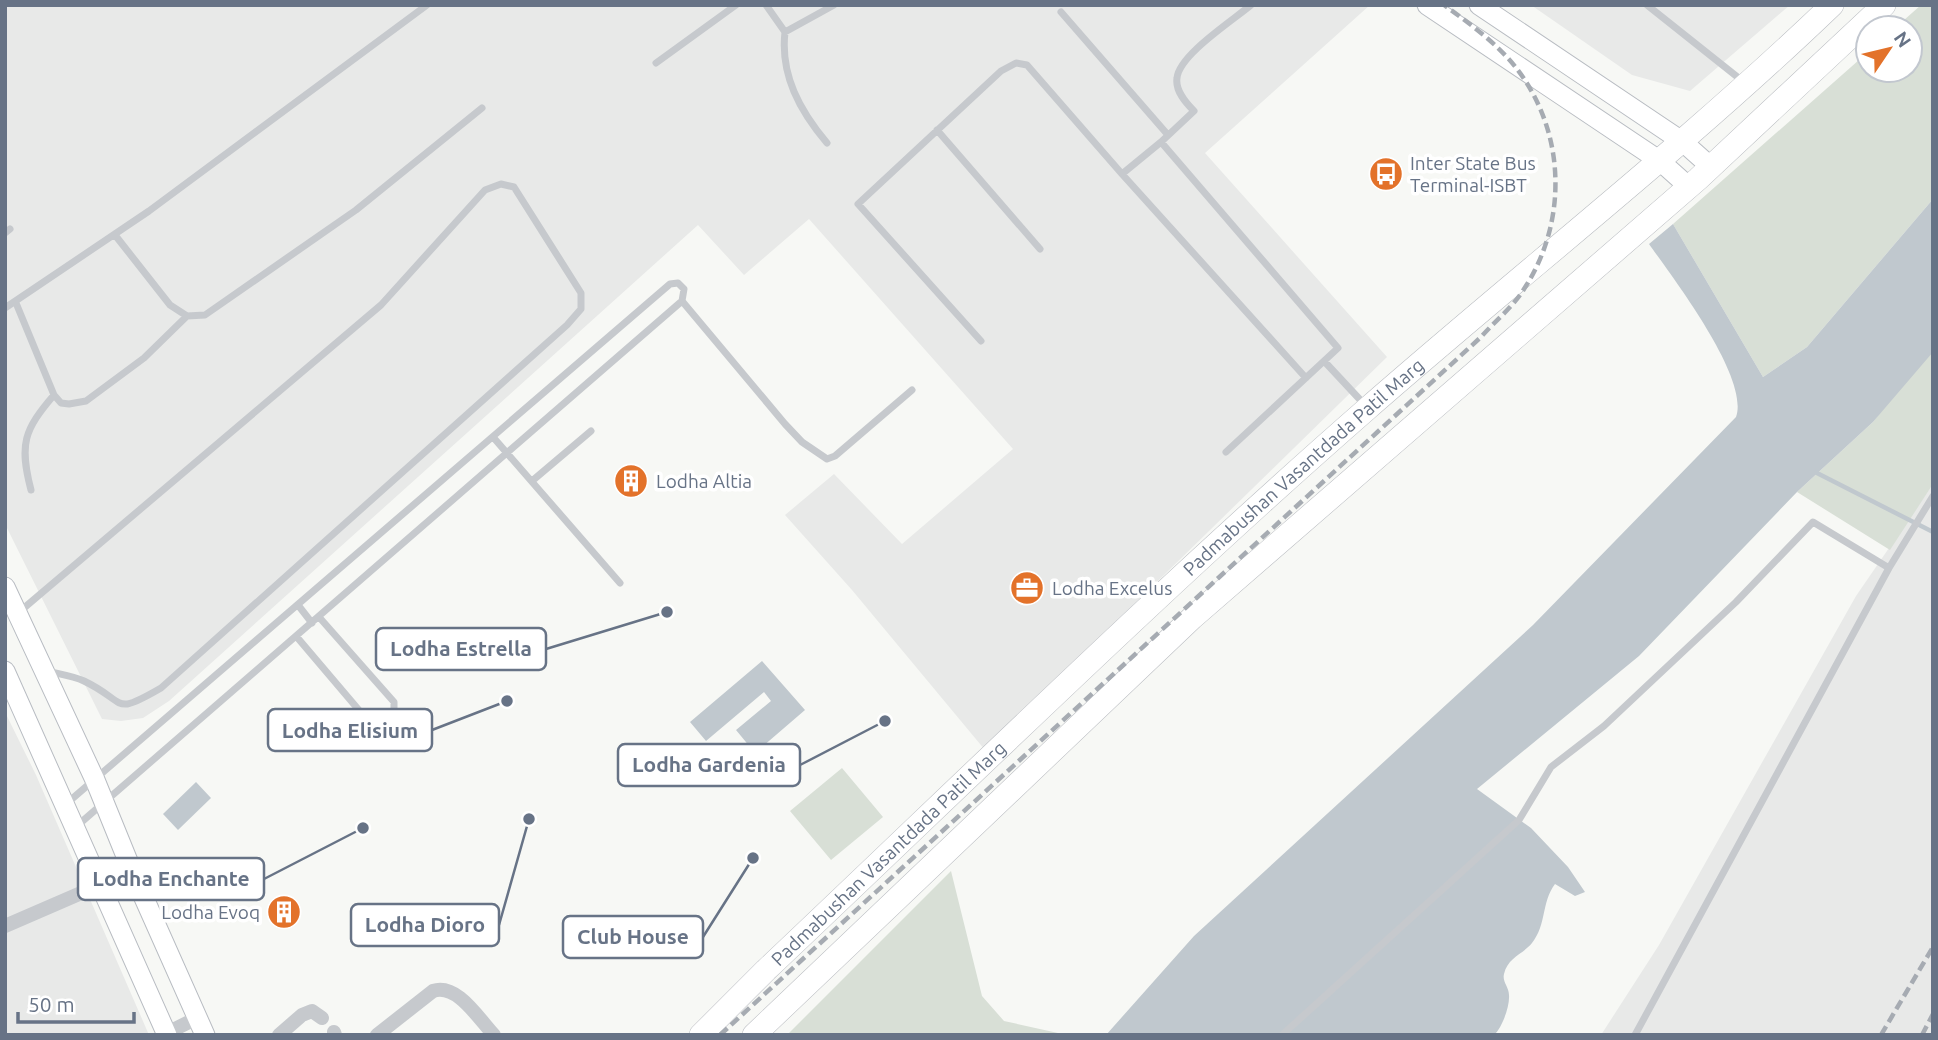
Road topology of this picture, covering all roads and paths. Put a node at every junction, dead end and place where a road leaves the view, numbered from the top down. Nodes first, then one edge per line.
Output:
1 (426, 5) edge
2 (736, 5) edge
3 (766, 5) edge
4 (834, 5) edge
5 (1251, 5) edge
6 (1479, 5) edge
7 (1647, 5) edge
8 (1832, 5) edge
9 (1884, 5) edge
10 (1435, 7) edge
11 (1061, 12) dead end
12 (785, 32) junction
13 (656, 63) dead end
14 (1748, 85) junction
15 (482, 108) dead end
16 (937, 130) junction
17 (1168, 135) junction
18 (1161, 142) junction
19 (1683, 142) junction
20 (827, 144) dead end
21 (1660, 161) junction
22 (1711, 167) junction
23 (1122, 174) junction
24 (1689, 187) junction
25 (115, 234) junction
26 (1572, 236) junction
27 (1040, 249) dead end
28 (1597, 267) junction
29 (682, 301) junction
30 (16, 303) junction
31 (5, 308) edge
32 (187, 316) junction
33 (981, 341) dead end
34 (1324, 361) junction
35 (1306, 378) junction
36 (912, 390) dead end
37 (54, 395) junction
38 (1367, 408) junction
39 (592, 431) dead end
40 (493, 437) junction
41 (1226, 452) dead end
42 (507, 453) junction
43 (532, 481) junction
44 (31, 490) dead end
45 (1933, 496) edge
46 (1269, 498) junction
47 (1237, 527) junction
48 (1296, 528) junction
49 (1262, 558) junction
50 (1889, 568) junction
51 (620, 583) dead end
52 (5, 587) edge
53 (298, 605) junction
54 (18, 613) junction
55 (319, 617) junction
56 (312, 623) junction
57 (296, 636) junction
58 (44, 670) junction
59 (5, 671) edge
60 (95, 780) junction
61 (66, 804) junction
62 (104, 804) junction
63 (75, 827) junction
64 (132, 871) junction
65 (100, 885) junction
66 (6, 923) edge
67 (322, 1018) dead end
68 (201, 1026) edge
69 (165, 1034) edge
70 (279, 1035) edge
71 (377, 1035) edge
72 (494, 1035) edge
73 (701, 1035) edge
74 (754, 1035) edge
75 (1282, 1035) edge
76 (1635, 1035) edge

1 - 25 lane
2 - 13 lane
3 - 12 lane
4 - 12 lane
5 - 17 lane
6 - 19 main road
7 - 14 lane
8 - 14 main road, Padmabushan Vasantdada Patil Marg
9 - 22 main road, Padmabushan Vasantdada Patil Marg
10 - 21 main road
11 - 17 lane
12 - 20 lane
14 - 19 main road, Padmabushan Vasantdada Patil Marg
15 - 32 lane
16 - 23 lane
16 - 27 lane
16 - 33 lane
17 - 18 lane
18 - 23 lane
18 - 34 lane
19 - 21 main road, Padmabushan Vasantdada Patil Marg
19 - 22 main road
21 - 24 main road
21 - 26 main road, Padmabushan Vasantdada Patil Marg
22 - 24 main road, Padmabushan Vasantdada Patil Marg
23 - 35 lane
24 - 28 main road, Padmabushan Vasantdada Patil Marg
25 - 30 lane
25 - 32 lane
26 - 28 main road
26 - 38 main road, Padmabushan Vasantdada Patil Marg
28 - 48 main road, Padmabushan Vasantdada Patil Marg
29 - 36 lane
29 - 40 lane
29 - 42 lane
30 - 31 lane
30 - 37 lane
32 - 37 lane
34 - 35 lane
34 - 38 lane
35 - 41 lane
37 - 44 lane
38 - 46 main road, Padmabushan Vasantdada Patil Marg
39 - 43 lane
40 - 42 lane
40 - 53 lane
42 - 43 lane
42 - 55 lane
43 - 51 lane
45 - 50 lane
46 - 47 main road, Padmabushan Vasantdada Patil Marg
46 - 48 main road
47 - 49 main road
47 - 73 main road, Padmabushan Vasantdada Patil Marg
48 - 49 main road, Padmabushan Vasantdada Patil Marg
49 - 74 main road, Padmabushan Vasantdada Patil Marg
50 - 75 lane
50 - 76 lane
52 - 54 main road
53 - 56 lane
53 - 60 lane
54 - 58 main road
54 - 58 lane
55 - 56 lane
55 - 57 lane
56 - 57 lane
57 - 62 lane
58 - 60 main road
59 - 61 main road
60 - 61 lane
60 - 62 main road
61 - 63 main road
62 - 63 lane
62 - 64 main road
63 - 65 main road
64 - 65 street
64 - 68 main road
65 - 66 street
65 - 69 main road
67 - 70 street
68 - 69 street
71 - 72 street

